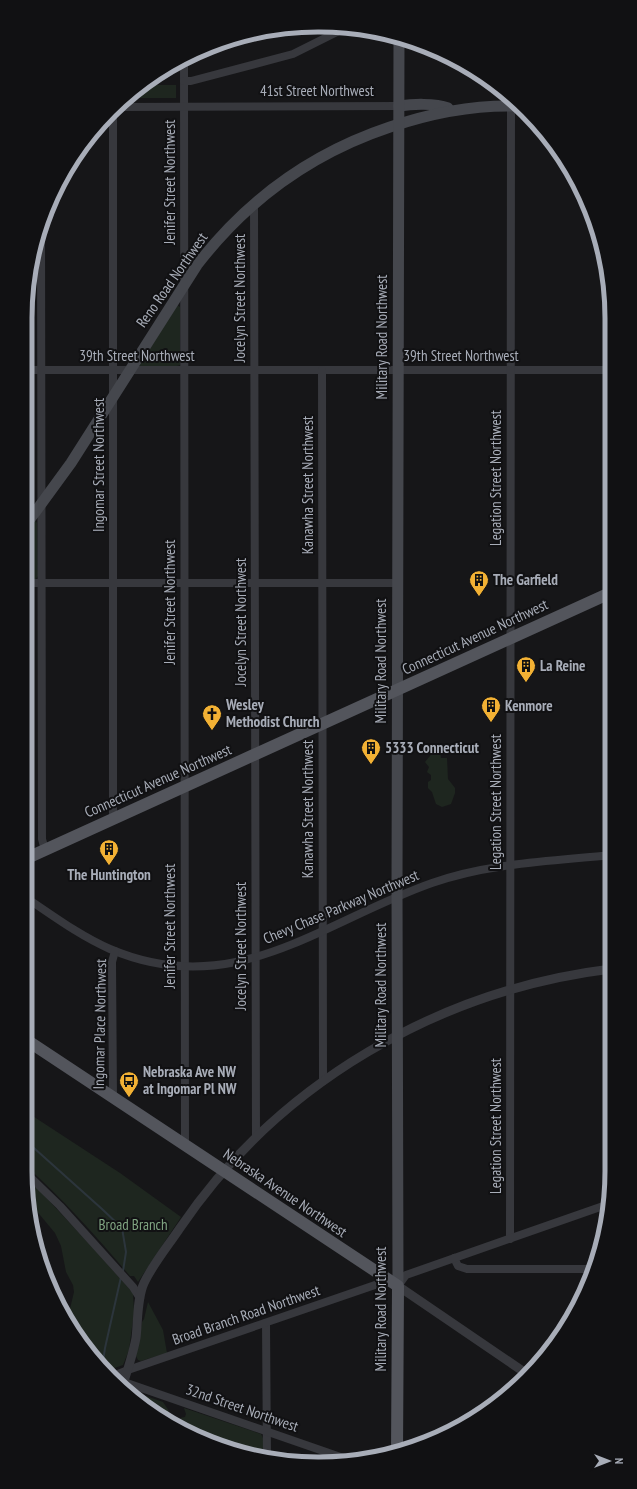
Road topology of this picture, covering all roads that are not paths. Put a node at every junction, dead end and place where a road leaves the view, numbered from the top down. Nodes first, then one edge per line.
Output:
1 (335, 33) edge
2 (399, 44) edge
3 (184, 66) edge
4 (184, 81) junction
5 (508, 104) edge
6 (399, 106) junction
7 (126, 107) edge
8 (184, 107) junction
9 (512, 108) edge
10 (452, 110) junction
11 (113, 119) edge
12 (412, 119) junction
13 (399, 123) junction
14 (254, 204) junction
15 (41, 249) edge
16 (184, 286) junction
17 (32, 370) edge
18 (41, 370) junction
19 (113, 370) junction
20 (130, 370) junction
21 (184, 370) junction
22 (254, 370) junction
23 (322, 370) junction
24 (397, 370) junction
25 (510, 370) junction
26 (605, 370) edge
27 (113, 396) junction
28 (42, 503) junction
29 (32, 516) edge
30 (32, 583) edge
31 (41, 583) junction
32 (113, 583) junction
33 (184, 583) junction
34 (254, 583) junction
35 (322, 583) junction
36 (397, 583) junction
37 (605, 595) edge
38 (510, 639) junction
39 (397, 690) junction
40 (322, 724) junction
41 (255, 755) junction
42 (184, 787) junction
43 (113, 819) junction
44 (45, 850) junction
45 (32, 856) edge
46 (605, 856) edge
47 (510, 866) junction
48 (396, 897) junction
49 (32, 902) edge
50 (322, 931) junction
51 (115, 951) junction
52 (255, 958) junction
53 (184, 967) junction
54 (605, 970) edge
55 (511, 990) junction
56 (397, 1035) junction
57 (32, 1044) edge
58 (323, 1081) junction
59 (113, 1098) junction
60 (256, 1137) junction
61 (184, 1146) junction
62 (224, 1171) junction
63 (32, 1180) edge
64 (603, 1206) edge
65 (510, 1239) junction
66 (454, 1258) junction
67 (588, 1269) edge
68 (386, 1279) junction
69 (398, 1286) junction
70 (140, 1298) junction
71 (266, 1323) junction
72 (128, 1370) junction
73 (523, 1371) edge
74 (117, 1374) edge
75 (124, 1380) edge
76 (129, 1385) edge
77 (267, 1432) junction
78 (397, 1446) edge
79 (267, 1452) edge
80 (337, 1456) edge

1 - 4 street
2 - 6 main road, Military Road Northwest
3 - 4 street, Jenifer Street Northwest
4 - 8 street, Jenifer Street Northwest
5 - 10 main road, 41st Street Northwest
6 - 8 street, 41st Street Northwest
6 - 10 main road, 41st Street Northwest
6 - 12 main road
6 - 13 main road, Military Road Northwest
7 - 8 street, 41st Street Northwest
8 - 16 street, Jenifer Street Northwest
9 - 25 street, Legation Street Northwest
10 - 12 main road, Reno Road Northwest
11 - 19 street, Ingomar Street Northwest
12 - 13 main road, Reno Road Northwest
13 - 14 main road, Reno Road Northwest
13 - 24 main road, Military Road Northwest
14 - 16 main road, Reno Road Northwest
14 - 22 street, Jocelyn Street Northwest
15 - 18 street
16 - 20 main road, Reno Road Northwest
16 - 21 street, Jenifer Street Northwest
17 - 18 street, 39th Street Northwest
18 - 19 street, 39th Street Northwest
18 - 28 street
19 - 20 street, 39th Street Northwest
19 - 27 street, Ingomar Street Northwest
20 - 21 street, 39th Street Northwest
20 - 27 main road, Reno Road Northwest
21 - 22 street, 39th Street Northwest
21 - 33 street, Jenifer Street Northwest
22 - 23 street, 39th Street Northwest
22 - 34 street, Jocelyn Street Northwest
23 - 24 street, 39th Street Northwest
23 - 35 street, Kanawha Street Northwest
24 - 25 street, 39th Street Northwest
24 - 36 main road, Military Road Northwest
25 - 26 street, 39th Street Northwest
25 - 38 street, Legation Street Northwest
27 - 28 main road, Reno Road Northwest
27 - 32 street, Ingomar Street Northwest
28 - 29 main road, Reno Road Northwest
28 - 31 street
30 - 31 street
31 - 32 street
31 - 44 street
32 - 33 street
32 - 43 street, Ingomar Street Northwest
33 - 34 street
33 - 42 street, Jenifer Street Northwest
34 - 35 street
34 - 41 street, Jocelyn Street Northwest
35 - 36 street
35 - 40 street, Kanawha Street Northwest
36 - 39 main road, Military Road Northwest
37 - 38 main road, Connecticut Avenue Northwest
38 - 39 main road, Connecticut Avenue Northwest
38 - 47 street, Legation Street Northwest
39 - 40 main road, Connecticut Avenue Northwest
39 - 48 main road, Military Road Northwest
40 - 41 main road, Connecticut Avenue Northwest
40 - 50 street, Kanawha Street Northwest
41 - 42 main road, Connecticut Avenue Northwest
41 - 52 street, Jocelyn Street Northwest
42 - 43 main road, Connecticut Avenue Northwest
42 - 53 street, Jenifer Street Northwest
43 - 44 main road, Connecticut Avenue Northwest
44 - 45 main road, Connecticut Avenue Northwest
46 - 47 street, Chevy Chase Parkway Northwest
47 - 48 street, Chevy Chase Parkway Northwest
47 - 55 street, Legation Street Northwest
48 - 50 street, Chevy Chase Parkway Northwest
48 - 56 main road, Military Road Northwest
49 - 51 street, Chevy Chase Parkway Northwest
50 - 52 street, Chevy Chase Parkway Northwest
50 - 58 street, Kanawha Street Northwest
51 - 53 street, Chevy Chase Parkway Northwest
51 - 59 street, Ingomar Place Northwest
52 - 53 street, Chevy Chase Parkway Northwest
52 - 60 street, Jocelyn Street Northwest
53 - 61 street, Jenifer Street Northwest
54 - 55 street
55 - 56 street
55 - 65 street, Legation Street Northwest
56 - 58 street
56 - 69 main road, Military Road Northwest
57 - 59 main road, Nebraska Avenue Northwest
58 - 60 street
59 - 61 main road, Nebraska Avenue Northwest
60 - 62 street
61 - 62 main road, Nebraska Avenue Northwest
62 - 68 main road, Nebraska Avenue Northwest
62 - 70 street
63 - 70 street
64 - 65 street
65 - 66 street
66 - 67 street
66 - 69 street
68 - 69 main road, Nebraska Avenue Northwest
68 - 71 street, Broad Branch Road Northwest
69 - 73 street, Nebraska Avenue Northwest
69 - 78 main road, Military Road Northwest
70 - 72 street
71 - 72 street, Broad Branch Road Northwest
71 - 77 street
72 - 74 street, Broad Branch Road Northwest
72 - 75 street
76 - 77 street, 32nd Street Northwest
77 - 79 street
77 - 80 street, 32nd Street Northwest

